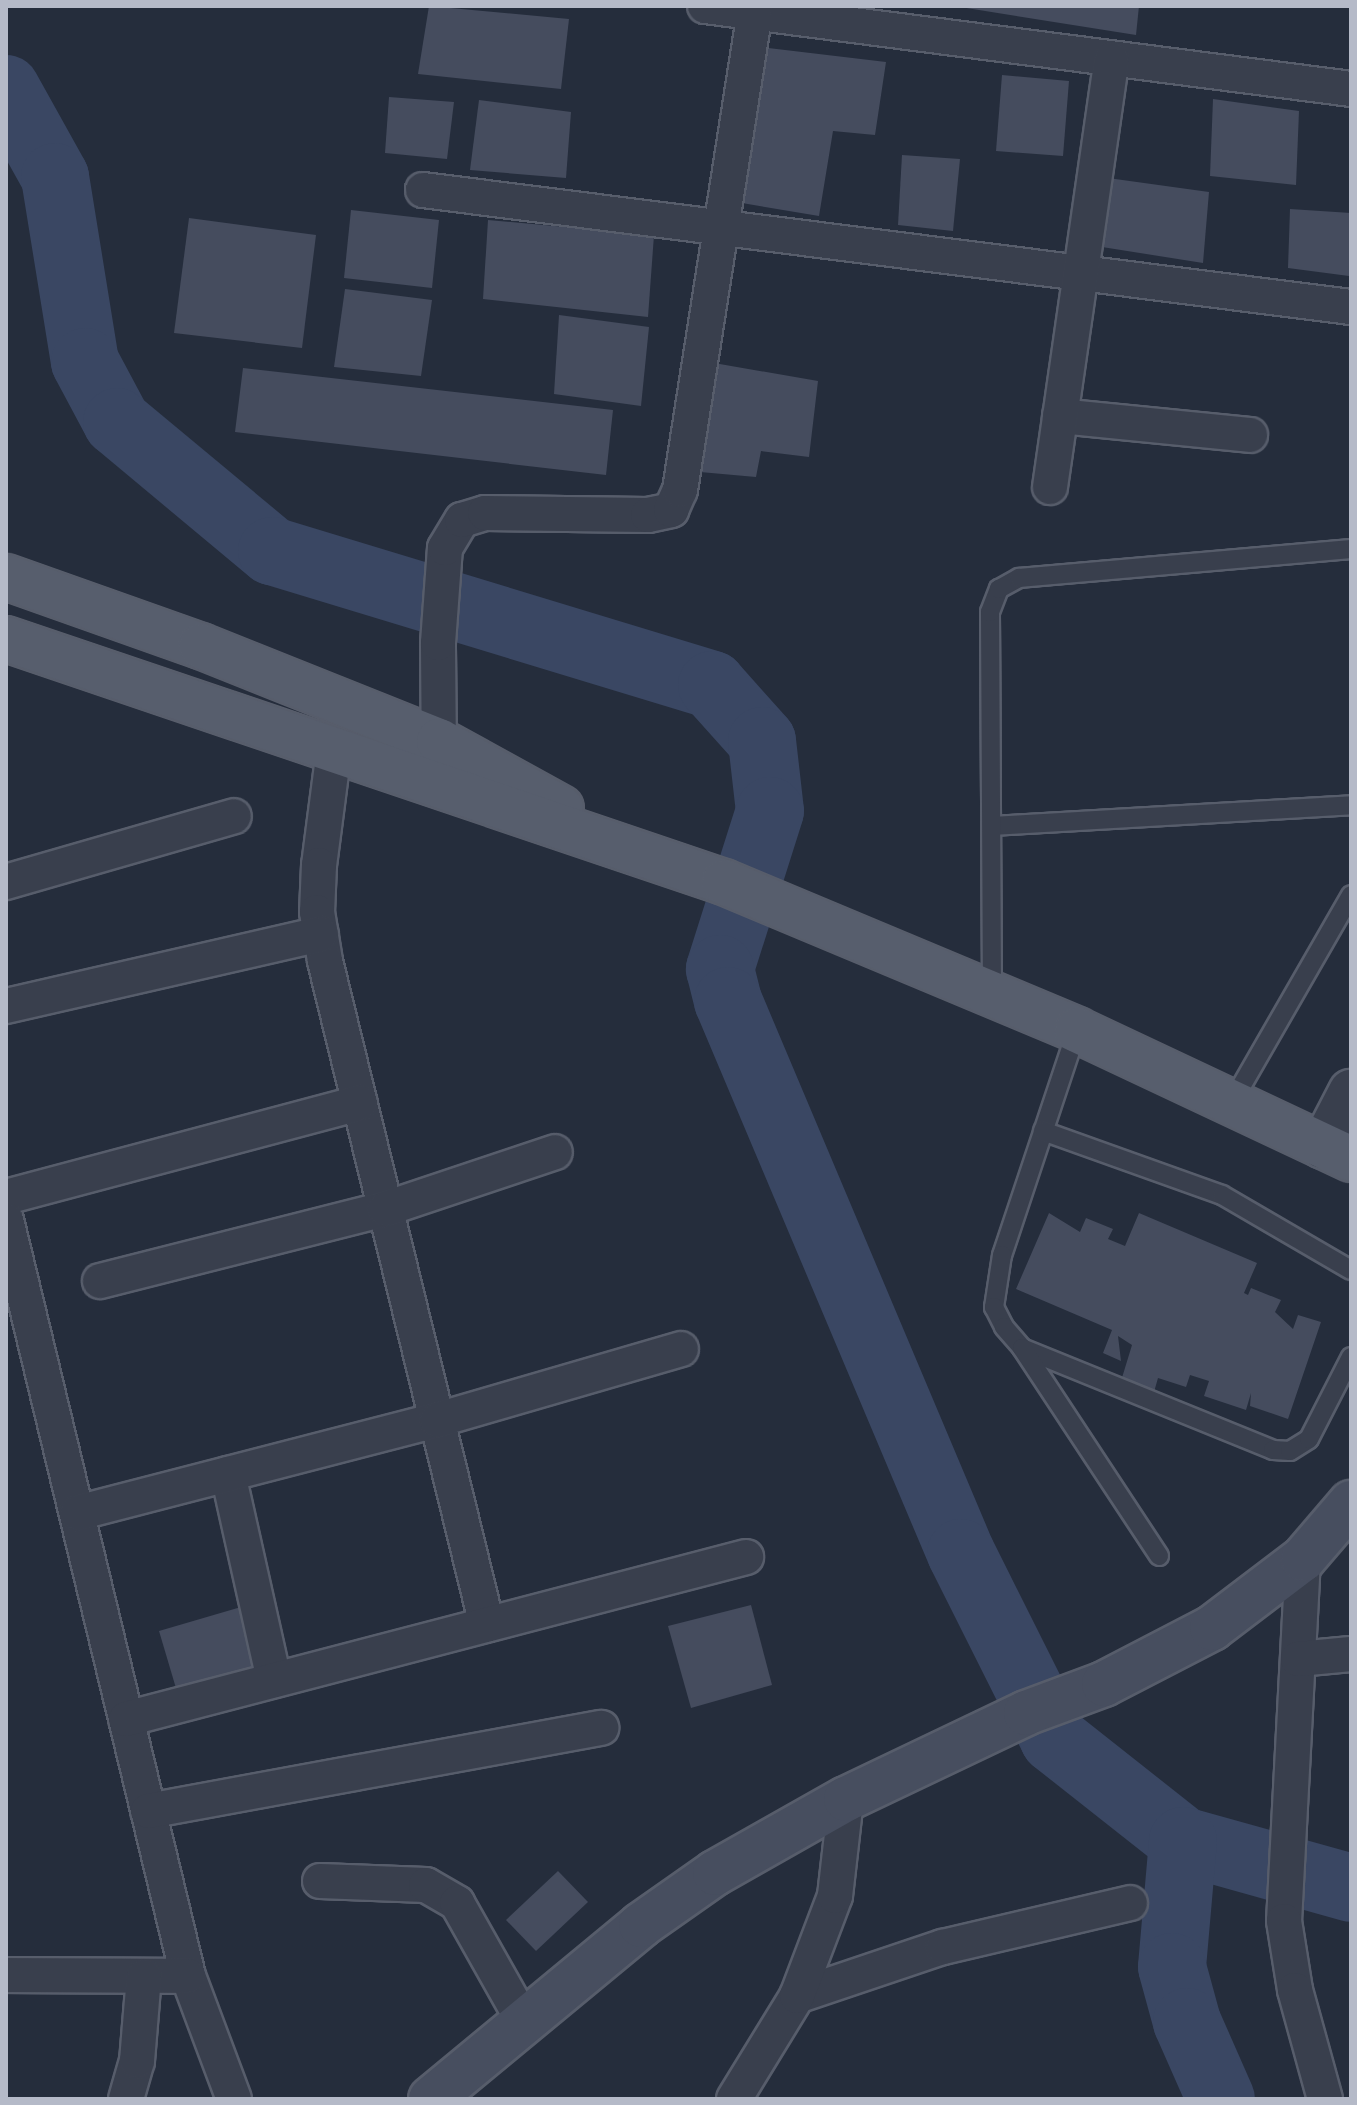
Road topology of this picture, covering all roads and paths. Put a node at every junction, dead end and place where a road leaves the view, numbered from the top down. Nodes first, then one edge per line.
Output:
1 (705, 6) edge
2 (755, 12) junction
3 (1112, 59) junction
4 (1351, 89) edge
5 (423, 190) dead end
6 (723, 228) junction
7 (1081, 273) junction
8 (1351, 307) edge
9 (1060, 416) junction
10 (1250, 435) dead end
11 (1050, 487) dead end
12 (1351, 549) edge
13 (6, 577) edge
14 (6, 639) edge
15 (439, 741) junction
16 (334, 750) junction
17 (439, 789) junction
18 (1351, 805) edge
19 (234, 816) dead end
20 (992, 826) junction
21 (651, 857) junction
22 (6, 882) edge
23 (1351, 895) edge
24 (321, 934) junction
25 (992, 997) junction
26 (6, 1006) edge
27 (1077, 1030) junction
28 (1351, 1092) edge
29 (360, 1103) junction
30 (1231, 1104) junction
31 (1043, 1131) junction
32 (555, 1152) dead end
33 (1337, 1152) edge
34 (6, 1197) edge
35 (385, 1209) junction
36 (6, 1220) edge
37 (1351, 1270) edge
38 (100, 1281) dead end
39 (1022, 1348) junction
40 (681, 1349) dead end
41 (1351, 1357) edge
42 (437, 1420) junction
43 (228, 1474) junction
44 (1351, 1503) edge
45 (77, 1513) junction
46 (1159, 1556) dead end
47 (746, 1557) dead end
48 (1303, 1559) junction
49 (487, 1625) junction
50 (1351, 1654) edge
51 (1298, 1659) junction
52 (274, 1680) junction
53 (126, 1719) junction
54 (601, 1728) dead end
55 (846, 1799) junction
56 (148, 1811) junction
57 (320, 1881) dead end
58 (1130, 1903) dead end
59 (6, 1975) edge
60 (144, 1976) junction
61 (188, 1976) junction
62 (797, 1996) junction
63 (524, 2022) junction
64 (126, 2099) edge
65 (234, 2099) edge
66 (431, 2099) edge
67 (734, 2099) edge
68 (1325, 2099) edge

1 - 2 street
2 - 3 street
2 - 6 street
3 - 4 street
3 - 7 street
5 - 6 street
6 - 7 street
6 - 15 street
7 - 8 street
7 - 9 street
9 - 10 street
9 - 11 street
12 - 20 lane
13 - 15 main road
14 - 16 main road
15 - 17 street
15 - 21 main road
16 - 17 main road
16 - 24 street
17 - 21 main road
18 - 20 lane
19 - 22 street
20 - 25 lane
21 - 25 main road
23 - 30 lane
24 - 26 street
24 - 29 street
25 - 27 main road
27 - 30 main road
27 - 31 lane
28 - 33 street
29 - 34 street
29 - 35 street
30 - 33 main road
31 - 37 lane
31 - 39 lane
32 - 35 street
35 - 38 street
35 - 42 street
36 - 45 street
39 - 41 lane
39 - 46 lane
40 - 42 street
42 - 43 street
42 - 49 street
43 - 45 street
43 - 52 street
44 - 48 main road
45 - 53 street
47 - 49 street
48 - 51 street
48 - 55 main road
49 - 52 street
50 - 51 street
51 - 68 street
52 - 53 street
53 - 56 street
54 - 56 street
55 - 62 street
55 - 63 main road
56 - 61 street
57 - 63 street
58 - 62 street
59 - 60 street
60 - 61 street
60 - 64 street
61 - 65 street
62 - 67 street
63 - 66 main road

